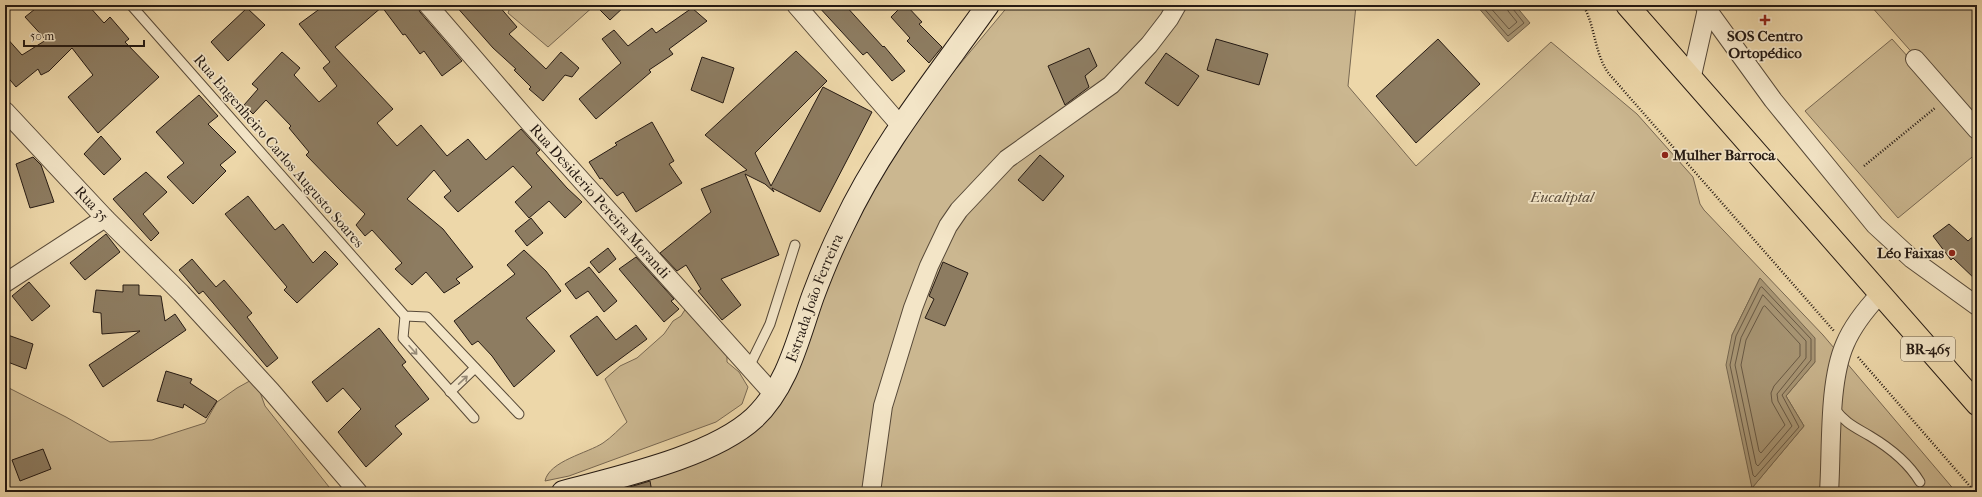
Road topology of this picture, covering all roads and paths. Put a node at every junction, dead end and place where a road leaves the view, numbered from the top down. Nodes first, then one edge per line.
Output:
1 (131, 5) edge
2 (428, 5) edge
3 (796, 5) edge
4 (988, 5) edge
5 (1177, 5) edge
6 (1583, 5) edge
7 (1626, 5) edge
8 (1705, 7) edge
9 (1915, 59) dead end
10 (1692, 80) junction
11 (1948, 98) junction
12 (5, 111) edge
13 (900, 125) junction
14 (1977, 130) edge
15 (1864, 166) dead end
16 (105, 218) junction
17 (795, 246) dead end
18 (5, 283) edge
19 (1880, 294) junction
20 (1977, 306) edge
21 (405, 316) junction
22 (1845, 344) junction
23 (749, 367) junction
24 (475, 368) junction
25 (450, 392) junction
26 (774, 395) junction
27 (1977, 404) edge
28 (1833, 407) junction
29 (520, 414) dead end
30 (474, 418) dead end
31 (1920, 482) dead end
32 (358, 492) edge
33 (563, 492) edge
34 (871, 492) edge
35 (1829, 492) edge
36 (1976, 492) edge

1 - 21 lane, Rua Engenheiro Carlos Augusto Soares
2 - 23 street, Rua Desiderio Pereira Morandi
3 - 13 street
4 - 13 street, Estrada João Ferreira
5 - 34 street
6 - 22 path
7 - 10 highway, BR-465
8 - 10 street
8 - 20 street
9 - 11 street
10 - 19 highway, BR-465
11 - 14 street
11 - 15 path
12 - 16 street, Rua 35
13 - 26 street, Estrada João Ferreira
16 - 18 street
16 - 32 street, Rua 35
17 - 23 lane
19 - 22 street
19 - 27 highway, BR-465
21 - 24 lane
21 -> 25 lane
22 - 28 street
22 - 36 path
23 - 26 street, Rua Desiderio Pereira Morandi
25 -> 24 lane
24 - 29 lane
25 - 30 lane
26 - 33 street, Estrada João Ferreira
28 - 31 lane
28 - 35 street

